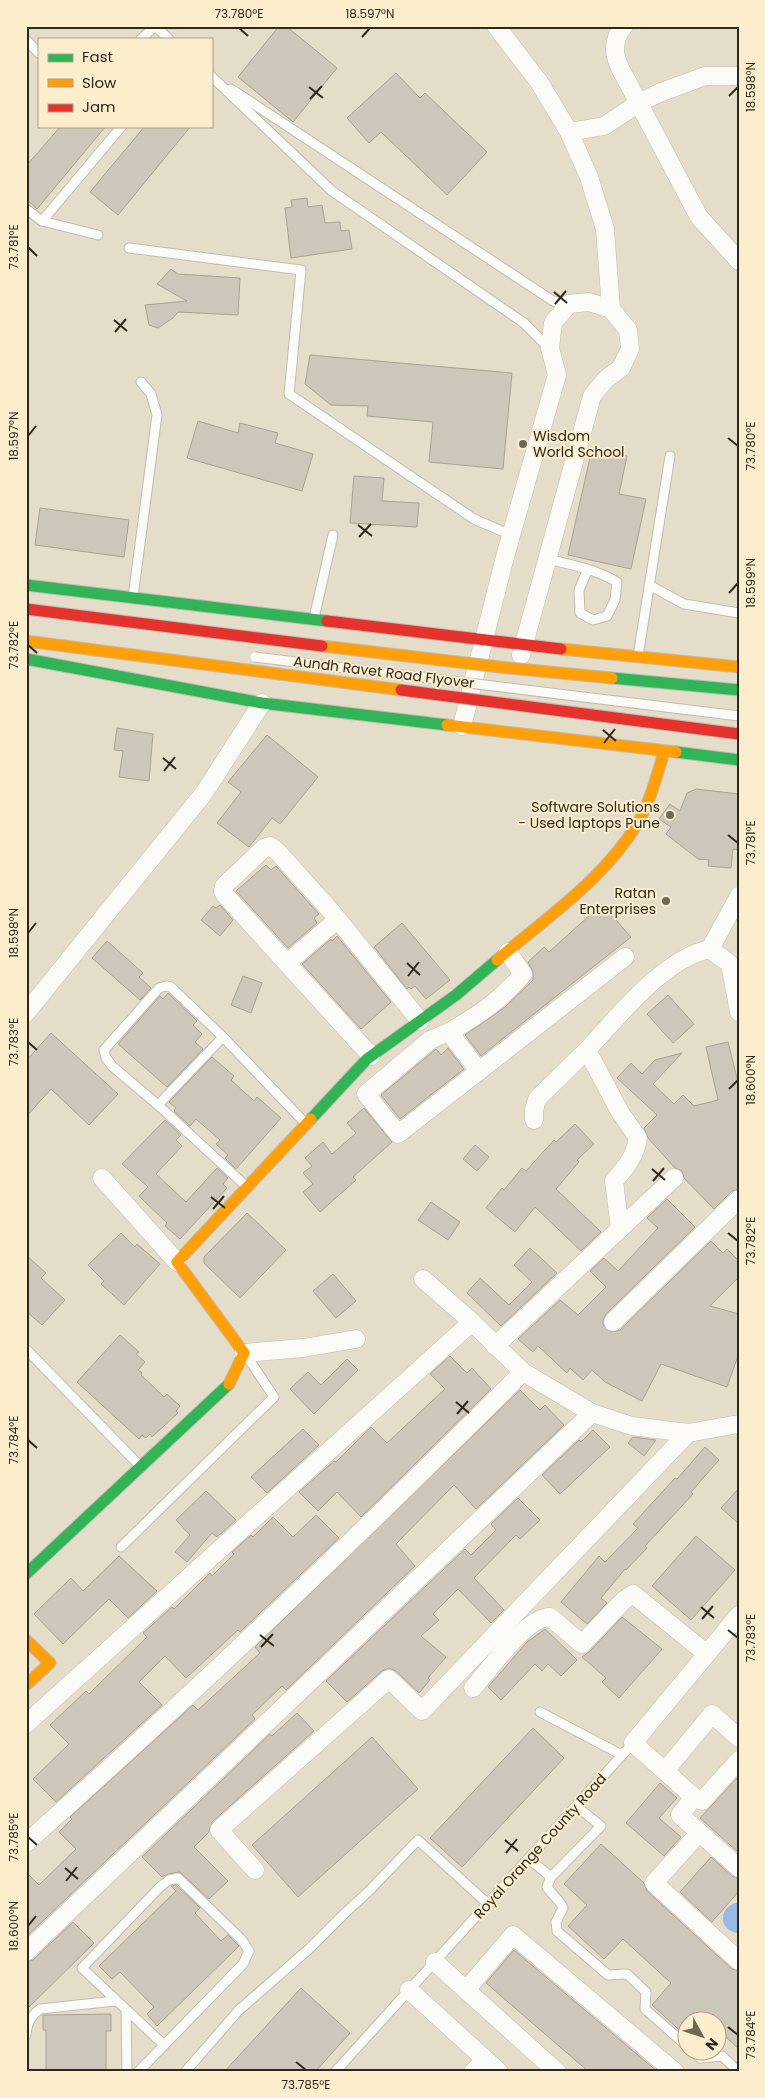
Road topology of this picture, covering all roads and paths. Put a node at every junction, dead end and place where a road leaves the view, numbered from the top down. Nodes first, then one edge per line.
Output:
1 (155, 26) edge
2 (496, 26) edge
3 (624, 26) edge
4 (142, 38) edge
5 (168, 38) edge
6 (26, 40) edge
7 (38, 52) edge
8 (739, 76) edge
9 (212, 77) edge
10 (639, 103) junction
11 (120, 128) edge
12 (569, 132) junction
13 (26, 209) edge
14 (42, 221) junction
15 (98, 235) dead end
16 (129, 248) dead end
17 (739, 261) edge
18 (569, 304) junction
19 (612, 309) junction
20 (550, 348) junction
21 (141, 382) dead end
22 (670, 456) dead end
23 (333, 535) dead end
24 (511, 535) junction
25 (548, 559) junction
26 (588, 569) junction
27 (26, 585) edge
28 (649, 585) junction
29 (133, 597) junction
30 (26, 609) edge
31 (739, 612) edge
32 (314, 619) junction
33 (484, 639) junction
34 (26, 641) edge
35 (525, 645) junction
36 (244, 656) dead end
37 (638, 656) junction
38 (26, 660) edge
39 (739, 667) edge
40 (739, 690) edge
41 (262, 703) junction
42 (739, 716) edge
43 (462, 726) junction
44 (499, 730) junction
45 (739, 734) edge
46 (664, 752) junction
47 (739, 760) edge
48 (739, 896) edge
49 (337, 920) junction
50 (710, 949) junction
51 (508, 952) junction
52 (625, 957) dead end
53 (287, 963) junction
54 (734, 967) edge
55 (739, 1012) edge
56 (26, 1013) edge
57 (420, 1021) junction
58 (449, 1032) junction
59 (223, 1037) junction
60 (587, 1050) junction
61 (371, 1056) junction
62 (479, 1071) junction
63 (158, 1105) junction
64 (534, 1120) dead end
65 (306, 1124) junction
66 (102, 1178) dead end
67 (674, 1178) dead end
68 (248, 1187) junction
69 (739, 1199) edge
70 (620, 1229) junction
71 (177, 1262) junction
72 (423, 1280) dead end
73 (472, 1322) junction
74 (613, 1322) dead end
75 (356, 1339) dead end
76 (495, 1346) junction
77 (26, 1349) edge
78 (244, 1353) junction
79 (523, 1372) junction
80 (592, 1413) junction
81 (739, 1424) edge
82 (688, 1434) junction
83 (140, 1466) junction
84 (121, 1547) dead end
85 (27, 1571) edge
86 (739, 1615) edge
87 (26, 1640) edge
88 (707, 1654) junction
89 (26, 1685) edge
90 (473, 1688) dead end
91 (540, 1712) dead end
92 (26, 1724) edge
93 (739, 1738) edge
94 (627, 1749) junction
95 (739, 1760) edge
96 (665, 1771) junction
97 (694, 1797) junction
98 (576, 1806) junction
99 (699, 1833) junction
100 (26, 1843) edge
101 (529, 1859) junction
102 (739, 1868) edge
103 (255, 1870) dead end
104 (551, 1877) junction
105 (488, 1904) junction
106 (26, 1952) edge
107 (739, 1960) edge
108 (435, 1962) junction
109 (409, 1990) junction
110 (466, 1990) junction
111 (115, 2001) junction
112 (126, 2010) junction
113 (26, 2035) edge
114 (678, 2038) edge
115 (164, 2045) junction
116 (485, 2059) junction
117 (726, 2060) edge
118 (127, 2072) edge
119 (138, 2072) edge
120 (185, 2072) edge
121 (335, 2072) edge
122 (473, 2072) edge
123 (499, 2072) edge
124 (558, 2072) edge
125 (675, 2072) edge
126 (739, 2072) edge

1 - 4 lane
1 - 5 lane
2 - 12 street
3 - 10 street
6 - 7 lane
8 - 10 street
9 - 18 lane
9 - 20 lane
10 - 12 street
10 - 17 street
11 - 14 lane
12 - 19 street
13 - 14 lane
14 - 15 lane
16 - 24 lane
18 - 19 street
18 - 20 street
19 - 25 street
20 - 24 street
21 - 29 lane
22 - 28 lane
23 - 32 lane
24 - 33 street
25 - 26 lane
25 - 35 street
26 - 26 lane
27 - 29 street
28 - 31 lane
28 - 37 lane
29 - 32 street
30 - 40 street, Aundh Ravet Road Flyover, bridge
32 - 33 street
33 - 35 street
33 - 43 street
34 - 45 street, Aundh Ravet Road Flyover, bridge
35 - 37 street
35 - 44 street
36 - 42 lane, bridge
37 - 39 street
38 - 41 street
41 - 43 street
41 - 56 street
43 - 44 street
44 - 46 street
46 - 47 street
46 - 51 street
48 - 50 street
49 - 53 street
49 - 53 street
49 - 57 street
50 - 54 street
50 - 60 street
51 - 57 street
51 - 58 street
52 - 62 street
53 - 61 street
54 - 55 street
57 - 61 street
58 - 62 street
58 - 62 street
59 - 63 lane
59 - 63 lane
59 - 65 lane
60 - 64 street
60 - 70 street
61 - 65 street
63 - 68 lane
65 - 68 street
66 - 71 street
67 - 70 street
68 - 71 street
69 - 74 street
70 - 76 street
71 - 78 street
72 - 73 street
73 - 76 street
73 - 92 street
75 - 78 street
76 - 79 street
77 - 83 lane
78 - 83 street
78 - 84 lane
79 - 80 street
79 - 100 street
80 - 82 street
80 - 106 street
81 - 82 street
82 - 103 street
83 - 85 street
86 - 88 street, Royal Orange County Road
87 - 89 street
88 - 90 street
88 - 94 street, Royal Orange County Road
91 - 94 lane
93 - 96 street
94 - 96 street
94 - 98 lane, Royal Orange County Road
95 - 97 street
96 - 97 street
97 - 99 street
98 - 101 lane, Royal Orange County Road
98 - 104 lane
99 - 102 street
99 - 107 street
101 - 104 lane
101 - 105 lane, Royal Orange County Road
104 - 114 lane
105 - 108 lane, Royal Orange County Road
105 - 120 lane
108 - 109 lane, Royal Orange County Road
108 - 110 street
109 - 116 street
109 - 121 lane, Royal Orange County Road
110 - 124 street
110 - 125 street
111 - 112 lane
111 - 113 lane
111 - 115 lane
112 - 115 lane
112 - 118 lane
115 - 119 lane
116 - 122 street
116 - 123 street
117 - 126 lane

